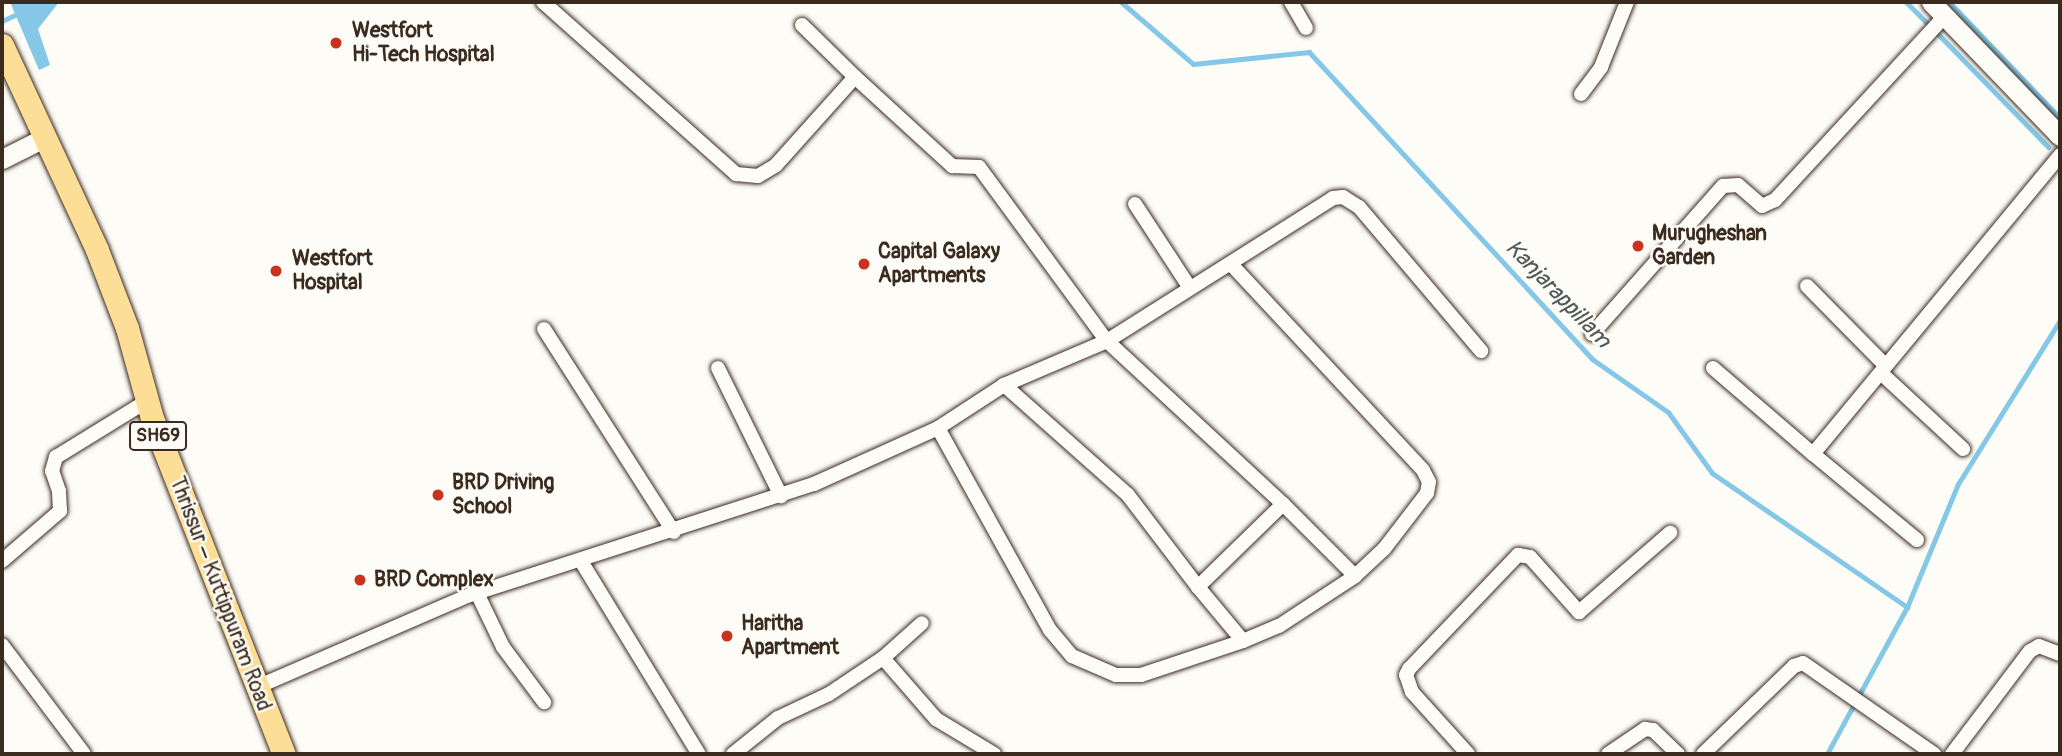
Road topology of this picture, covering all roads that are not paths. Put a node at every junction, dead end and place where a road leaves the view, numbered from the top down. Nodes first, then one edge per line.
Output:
1 (543, 2) edge
2 (1291, 2) edge
3 (1627, 2) edge
4 (1938, 9) edge
5 (802, 25) dead end
6 (1306, 28) dead end
7 (2, 46) edge
8 (855, 77) junction
9 (1580, 94) dead end
10 (2060, 136) edge
11 (46, 137) junction
12 (2060, 155) edge
13 (2, 159) edge
14 (1135, 204) dead end
15 (1232, 265) junction
16 (1807, 286) dead end
17 (1190, 288) junction
18 (544, 329) dead end
19 (1592, 334) dead end
20 (1107, 341) junction
21 (1481, 351) dead end
22 (718, 368) dead end
23 (1713, 368) dead end
24 (1883, 370) junction
25 (1004, 385) junction
26 (147, 401) junction
27 (937, 428) junction
28 (1963, 449) dead end
29 (1813, 454) junction
30 (781, 496) junction
31 (1283, 504) junction
32 (674, 532) junction
33 (1670, 533) dead end
34 (1917, 540) dead end
35 (2, 561) edge
36 (581, 561) junction
37 (1355, 576) junction
38 (1198, 586) junction
39 (477, 593) junction
40 (922, 623) dead end
41 (1243, 641) junction
42 (2, 645) edge
43 (2060, 654) edge
44 (883, 658) junction
45 (257, 687) junction
46 (544, 702) dead end
47 (84, 754) edge
48 (284, 754) edge
49 (699, 754) edge
50 (733, 754) edge
51 (994, 754) edge
52 (1468, 754) edge
53 (1608, 754) edge
54 (1678, 754) edge
55 (1703, 754) edge
56 (1934, 754) edge
57 (1952, 754) edge

1 - 8 street
2 - 6 street
3 - 9 street
4 - 10 street
4 - 19 street
5 - 8 street
7 - 11 main road, Thrissur – Kuttippuram Road / SH69
8 - 20 street
11 - 13 street
11 - 26 main road, Thrissur – Kuttippuram Road / SH69
12 - 24 street
14 - 17 street
15 - 17 street
15 - 21 street
15 - 37 street
16 - 24 street
17 - 20 street
18 - 32 street
20 - 25 street
20 - 31 street
22 - 30 street
23 - 29 street
24 - 28 street
24 - 29 street
25 - 27 street
25 - 38 street
26 - 35 street
26 - 45 main road, Thrissur – Kuttippuram Road / SH69
27 - 30 street
27 - 41 street
29 - 34 street
30 - 32 street
31 - 37 street
31 - 38 street
32 - 36 street
33 - 52 street
36 - 39 street
36 - 49 street
37 - 41 street
38 - 41 street
39 - 45 street
39 - 46 street
40 - 44 street
42 - 47 street
43 - 57 street
44 - 50 street
44 - 51 street
45 - 48 main road, Thrissur – Kuttippuram Road / SH69
53 - 54 street
55 - 56 street

